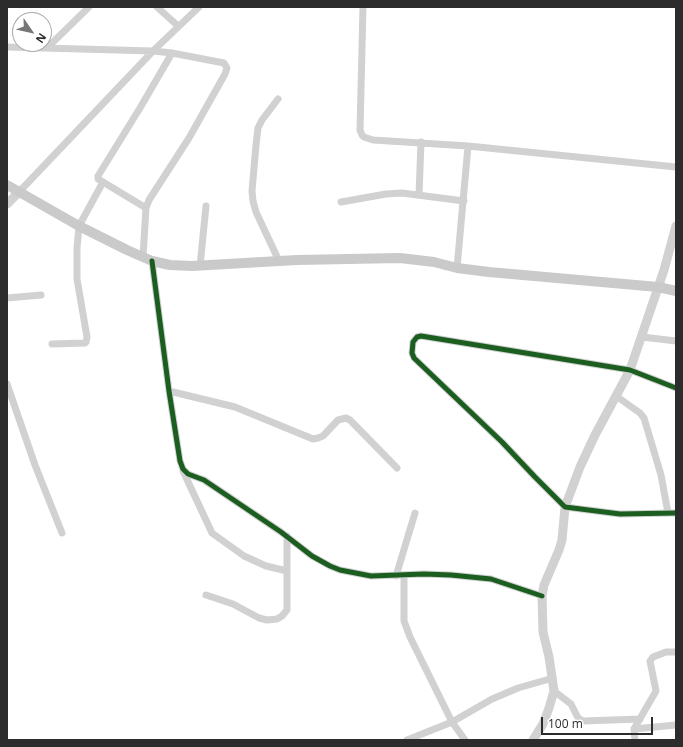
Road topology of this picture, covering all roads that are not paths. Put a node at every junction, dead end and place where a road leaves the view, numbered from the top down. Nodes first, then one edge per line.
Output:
1 (89, 7) edge
2 (157, 7) edge
3 (199, 7) edge
4 (363, 7) edge
5 (178, 26) junction
6 (52, 43) edge
7 (52, 48) edge
8 (153, 51) junction
9 (172, 53) junction
10 (278, 99) dead end
11 (421, 142) junction
12 (468, 146) junction
13 (676, 167) edge
14 (103, 182) junction
15 (7, 185) edge
16 (19, 192) junction
17 (419, 195) junction
18 (464, 201) junction
19 (341, 202) dead end
20 (7, 204) edge
21 (206, 206) dead end
22 (146, 208) junction
23 (79, 226) junction
24 (676, 226) edge
25 (147, 259) junction
26 (279, 261) junction
27 (200, 266) junction
28 (457, 268) junction
29 (658, 287) junction
30 (676, 291) edge
31 (41, 295) dead end
32 (7, 298) edge
33 (642, 337) junction
34 (676, 341) edge
35 (52, 344) dead end
36 (630, 370) junction
37 (7, 384) edge
38 (676, 388) edge
39 (169, 391) junction
40 (616, 396) junction
41 (397, 468) dead end
42 (182, 469) junction
43 (565, 507) junction
44 (676, 512) edge
45 (415, 513) dead end
46 (668, 513) junction
47 (62, 533) dead end
48 (287, 536) junction
49 (287, 571) junction
50 (404, 575) junction
51 (396, 576) junction
52 (206, 595) dead end
53 (542, 596) junction
54 (676, 652) edge
55 (553, 678) junction
56 (554, 691) junction
57 (640, 719) junction
58 (452, 722) junction
59 (676, 725) edge
60 (634, 729) junction
61 (412, 739) edge
62 (465, 740) edge
63 (533, 740) edge
64 (635, 740) edge

1 - 6 street
2 - 5 street
3 - 5 street
4 - 11 street
5 - 8 street
7 - 8 street
8 - 9 street
8 - 16 street
9 - 14 street
9 - 22 street
10 - 26 street
11 - 12 street
11 - 17 street
12 - 13 street
12 - 18 street
14 - 22 street
14 - 23 street
15 - 16 main road
16 - 20 street
16 - 23 main road
17 - 18 street
17 - 19 street
18 - 28 street
21 - 27 street
22 - 25 street
23 - 25 main road
23 - 35 street
24 - 29 street
25 - 27 main road
25 - 39 street
26 - 27 main road
26 - 28 main road
28 - 29 main road
29 - 30 main road
29 - 33 street
31 - 32 street
33 - 34 street
33 - 36 street
36 - 38 street
36 - 40 street
36 - 43 street
37 - 47 street
39 - 41 street
39 - 42 street
40 - 43 street
40 - 46 street
42 - 48 street
42 - 49 street
43 - 46 street
43 - 53 street
44 - 46 street
45 - 51 street
48 - 49 street
48 - 51 street
49 - 52 street
50 - 51 street
50 - 53 street
50 - 58 street
53 - 55 street
54 - 57 street
55 - 56 street
55 - 58 street
56 - 57 street
56 - 63 street
57 - 60 street
58 - 61 street
58 - 62 street
59 - 60 street
60 - 64 street

